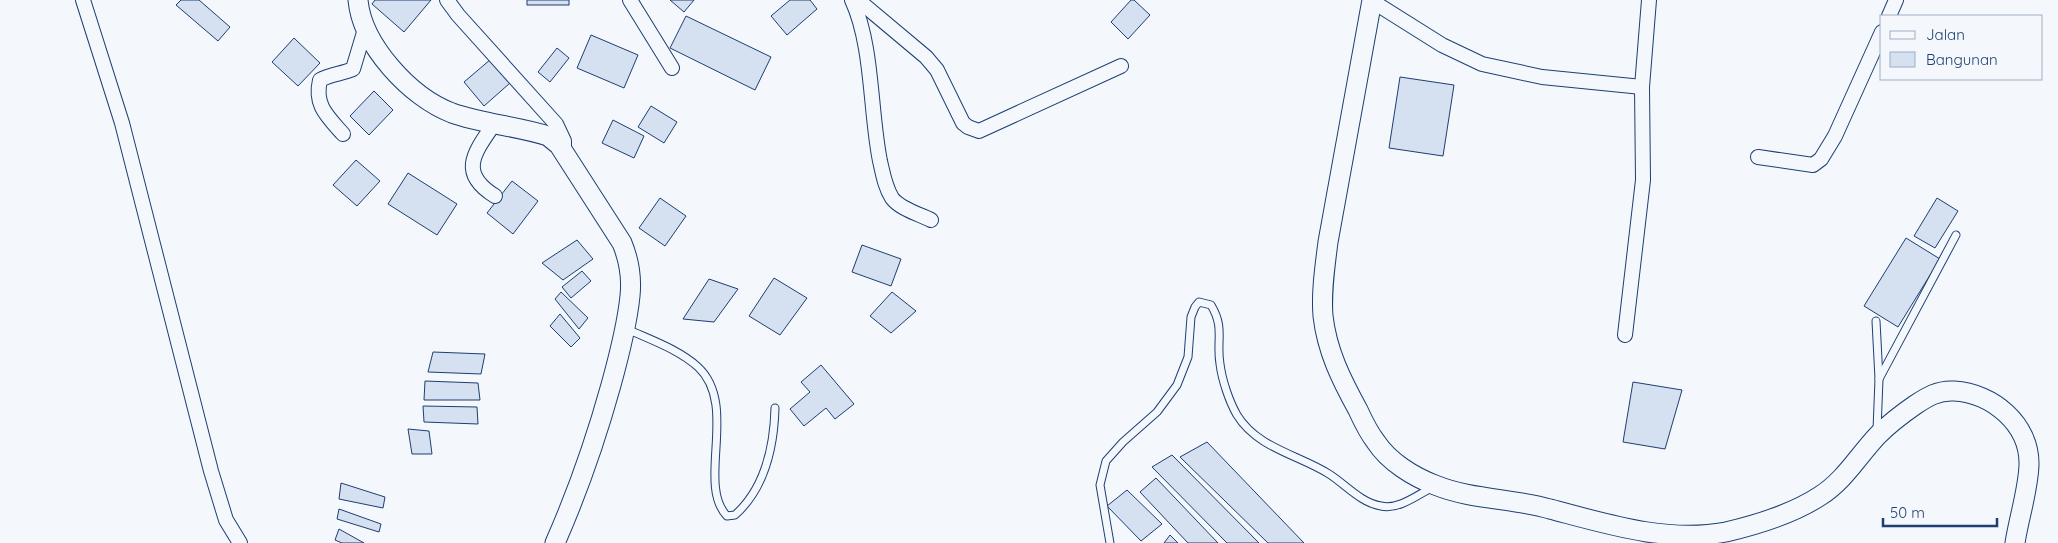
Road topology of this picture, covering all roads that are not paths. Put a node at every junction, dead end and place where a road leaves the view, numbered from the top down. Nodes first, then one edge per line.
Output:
1 (83, 0) edge
2 (358, 0) edge
3 (447, 0) edge
4 (630, 0) edge
5 (852, 0) edge
6 (858, 0) edge
7 (1372, 0) edge
8 (1649, 0) edge
9 (1896, 0) edge
10 (1889, 15) edge
11 (365, 30) junction
12 (1880, 36) edge
13 (1121, 66) dead end
14 (672, 68) dead end
15 (1642, 88) junction
16 (494, 124) junction
17 (343, 134) dead end
18 (564, 152) junction
19 (1758, 157) dead end
20 (496, 196) dead end
21 (931, 220) dead end
22 (1956, 235) dead end
23 (1876, 321) dead end
24 (624, 328) junction
25 (1625, 335) dead end
26 (1879, 379) junction
27 (775, 408) dead end
28 (1877, 436) junction
29 (1436, 485) junction
30 (2017, 542) edge
31 (240, 543) edge
32 (555, 543) edge
33 (1110, 543) edge

1 - 31 street
2 - 11 street
3 - 18 street
4 - 14 street
5 - 21 street
6 - 13 street
7 - 15 street
7 - 29 street
8 - 15 street
9 - 10 street
11 - 16 street
11 - 17 street
12 - 19 street
15 - 25 street
16 - 18 street
16 - 20 street
18 - 24 street
22 - 26 lane
23 - 26 lane
24 - 27 lane
24 - 32 street
26 - 28 lane
28 - 29 street
28 - 30 street
29 - 33 lane

